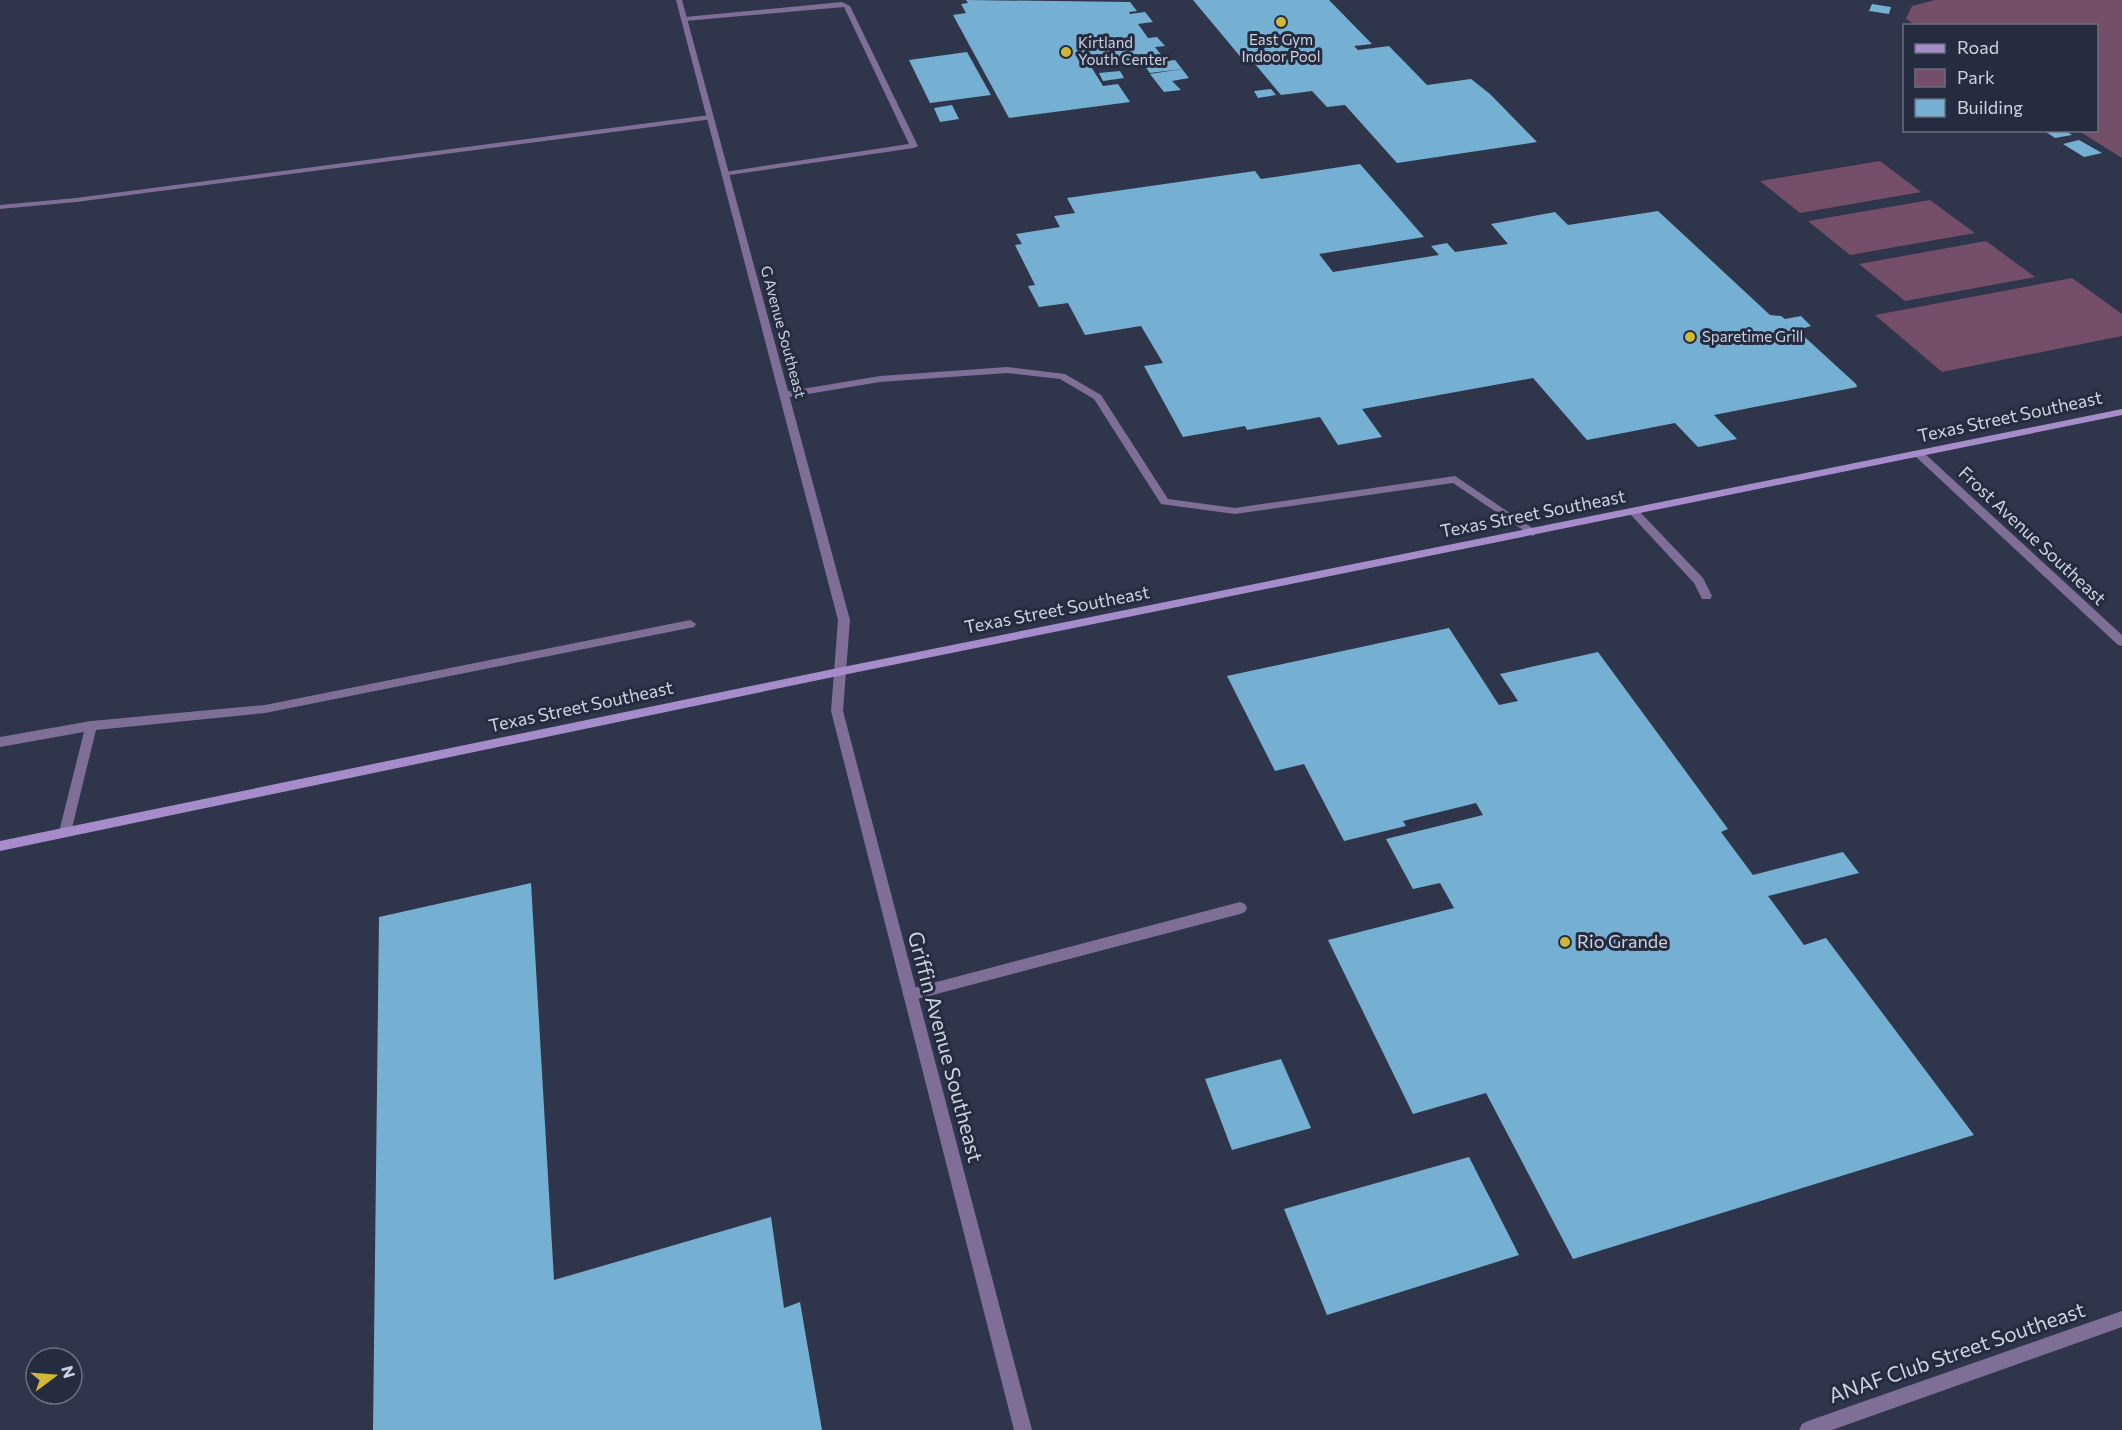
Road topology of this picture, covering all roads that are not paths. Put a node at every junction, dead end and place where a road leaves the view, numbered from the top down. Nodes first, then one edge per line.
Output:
1 (680, 0) edge
2 (685, 19) junction
3 (710, 117) junction
4 (725, 174) junction
5 (0, 207) edge
6 (784, 395) junction
7 (2122, 412) edge
8 (1919, 454) junction
9 (1634, 512) junction
10 (1533, 532) junction
11 (1706, 596) dead end
12 (690, 624) dead end
13 (2122, 642) edge
14 (838, 672) junction
15 (91, 726) junction
16 (0, 742) edge
17 (65, 832) junction
18 (0, 846) edge
19 (1240, 908) dead end
20 (910, 995) junction
21 (2122, 1319) edge
22 (1023, 1430) edge
23 (1808, 1430) edge

1 - 2 street, G Avenue Southeast
2 - 3 street, G Avenue Southeast
2 - 4 street
3 - 4 street, G Avenue Southeast
3 - 5 street
4 - 6 street, G Avenue Southeast
6 - 10 street
6 - 14 street, G Avenue Southeast
7 - 8 street, Texas Street Southeast
8 - 9 street, Texas Street Southeast
8 - 13 street, Frost Avenue Southeast
9 - 10 street, Texas Street Southeast
9 - 11 street
10 - 14 street, Texas Street Southeast
12 - 15 street
14 - 17 street, Texas Street Southeast
14 - 20 street, Griffin Avenue Southeast
15 - 16 street
15 - 17 street
17 - 18 street, Texas Street Southeast
19 - 20 street
20 - 22 street, Griffin Avenue Southeast
21 - 23 street, ANAF Club Street Southeast

